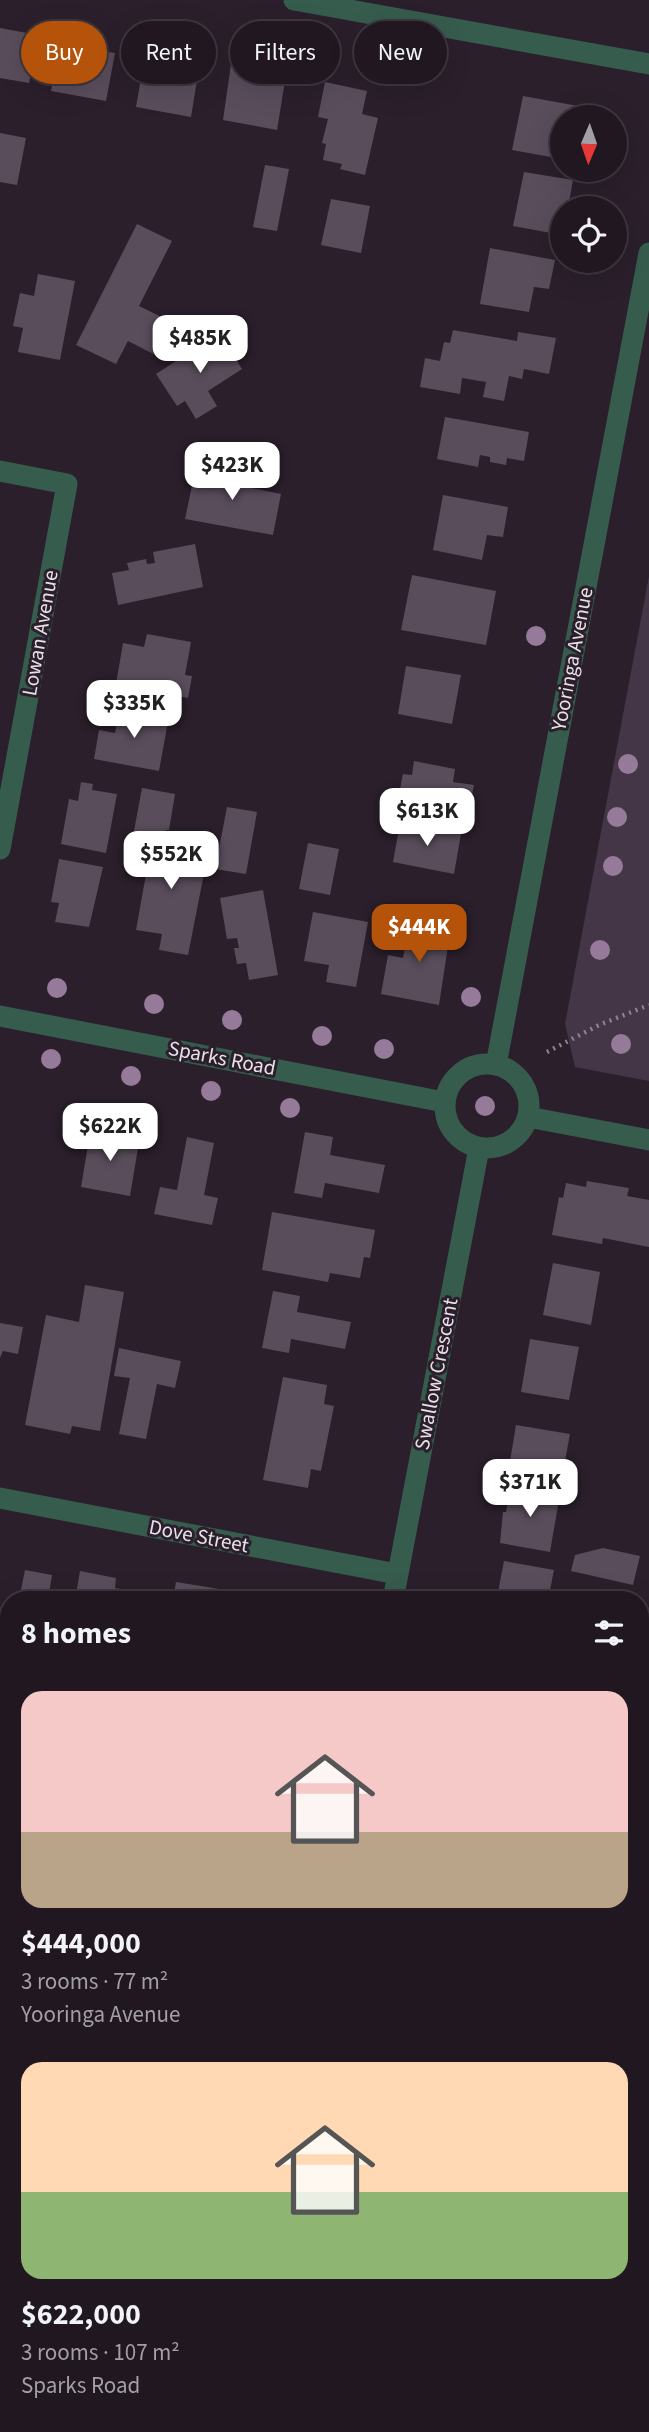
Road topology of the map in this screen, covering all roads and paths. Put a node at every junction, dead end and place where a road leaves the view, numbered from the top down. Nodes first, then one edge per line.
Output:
1 (294, 0) edge
2 (649, 64) edge
3 (649, 253) edge
4 (0, 471) edge
5 (0, 849) edge
6 (649, 1005) edge
7 (0, 1016) edge
8 (547, 1052) dead end
9 (496, 1065) junction
10 (444, 1101) junction
11 (528, 1117) junction
12 (649, 1140) edge
13 (479, 1148) junction
14 (0, 1498) edge
15 (397, 1574) junction
16 (394, 1591) edge

1 - 2 street
3 - 9 street, Yooringa Avenue
4 - 5 street, Lowan Avenue
6 - 8 path
7 - 10 street, Sparks Road
9 - 10 street
9 - 11 street
10 - 13 street
11 - 12 street
11 - 13 street
13 - 15 street, Swallow Crescent
14 - 15 street, Dove Street
15 - 16 street, Swallow Crescent

